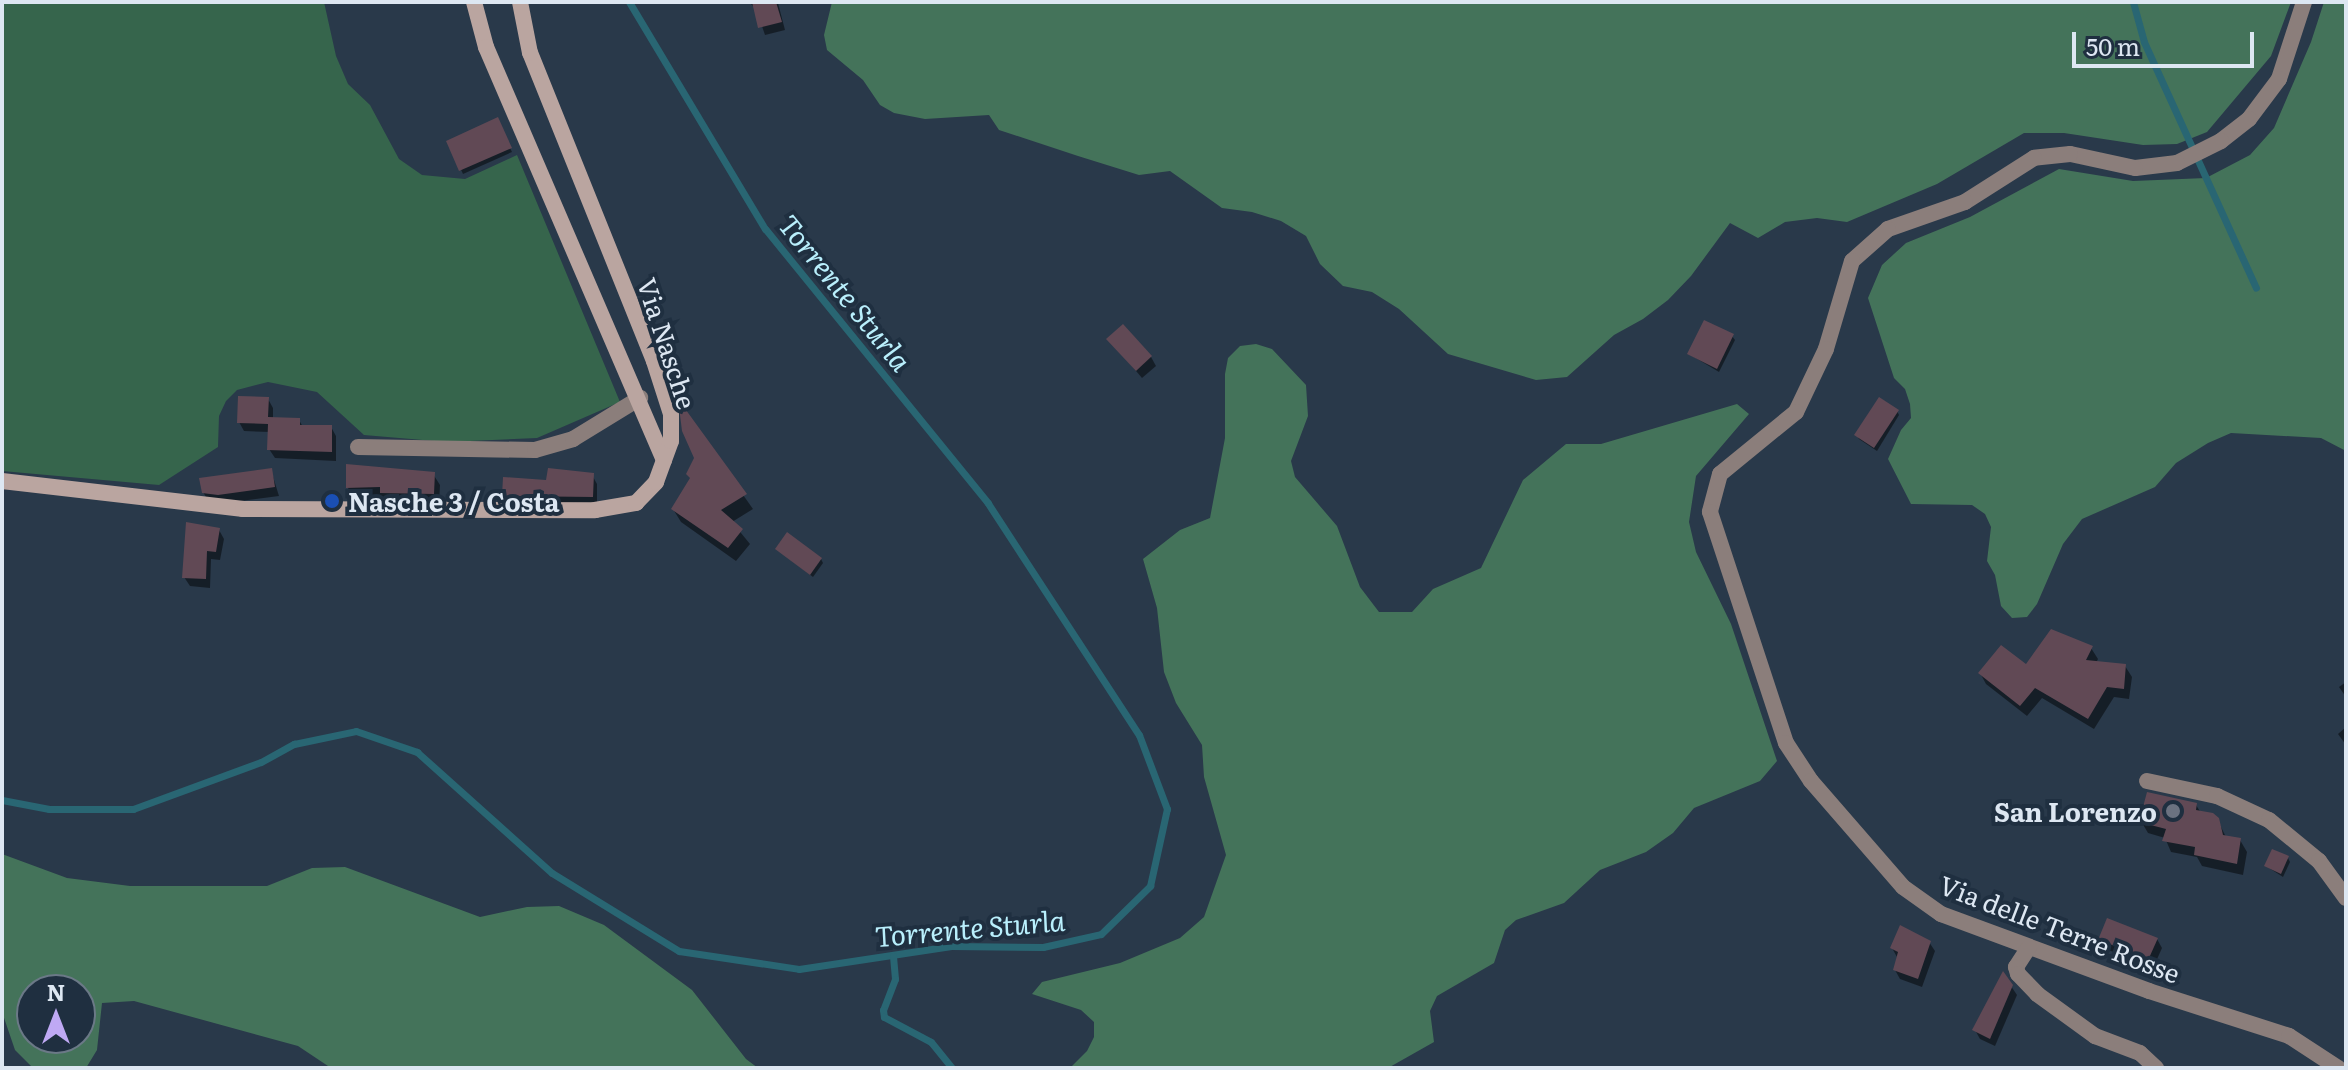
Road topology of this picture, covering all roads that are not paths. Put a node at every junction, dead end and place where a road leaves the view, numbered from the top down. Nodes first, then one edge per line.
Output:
1 (474, 2) edge
2 (520, 2) edge
3 (2304, 2) edge
4 (640, 398) junction
5 (358, 447) dead end
6 (664, 460) junction
7 (2, 481) edge
8 (2147, 781) dead end
9 (2346, 898) edge
10 (2029, 947) junction
11 (2156, 1068) edge
12 (2338, 1068) edge

1 - 4 street
2 - 6 street, Via Nasche
3 - 10 street, Via delle Terre Rosse
4 - 5 street
4 - 6 street
6 - 7 street, Via Nasche
8 - 9 street
10 - 11 street
10 - 12 street, Via delle Terre Rosse

